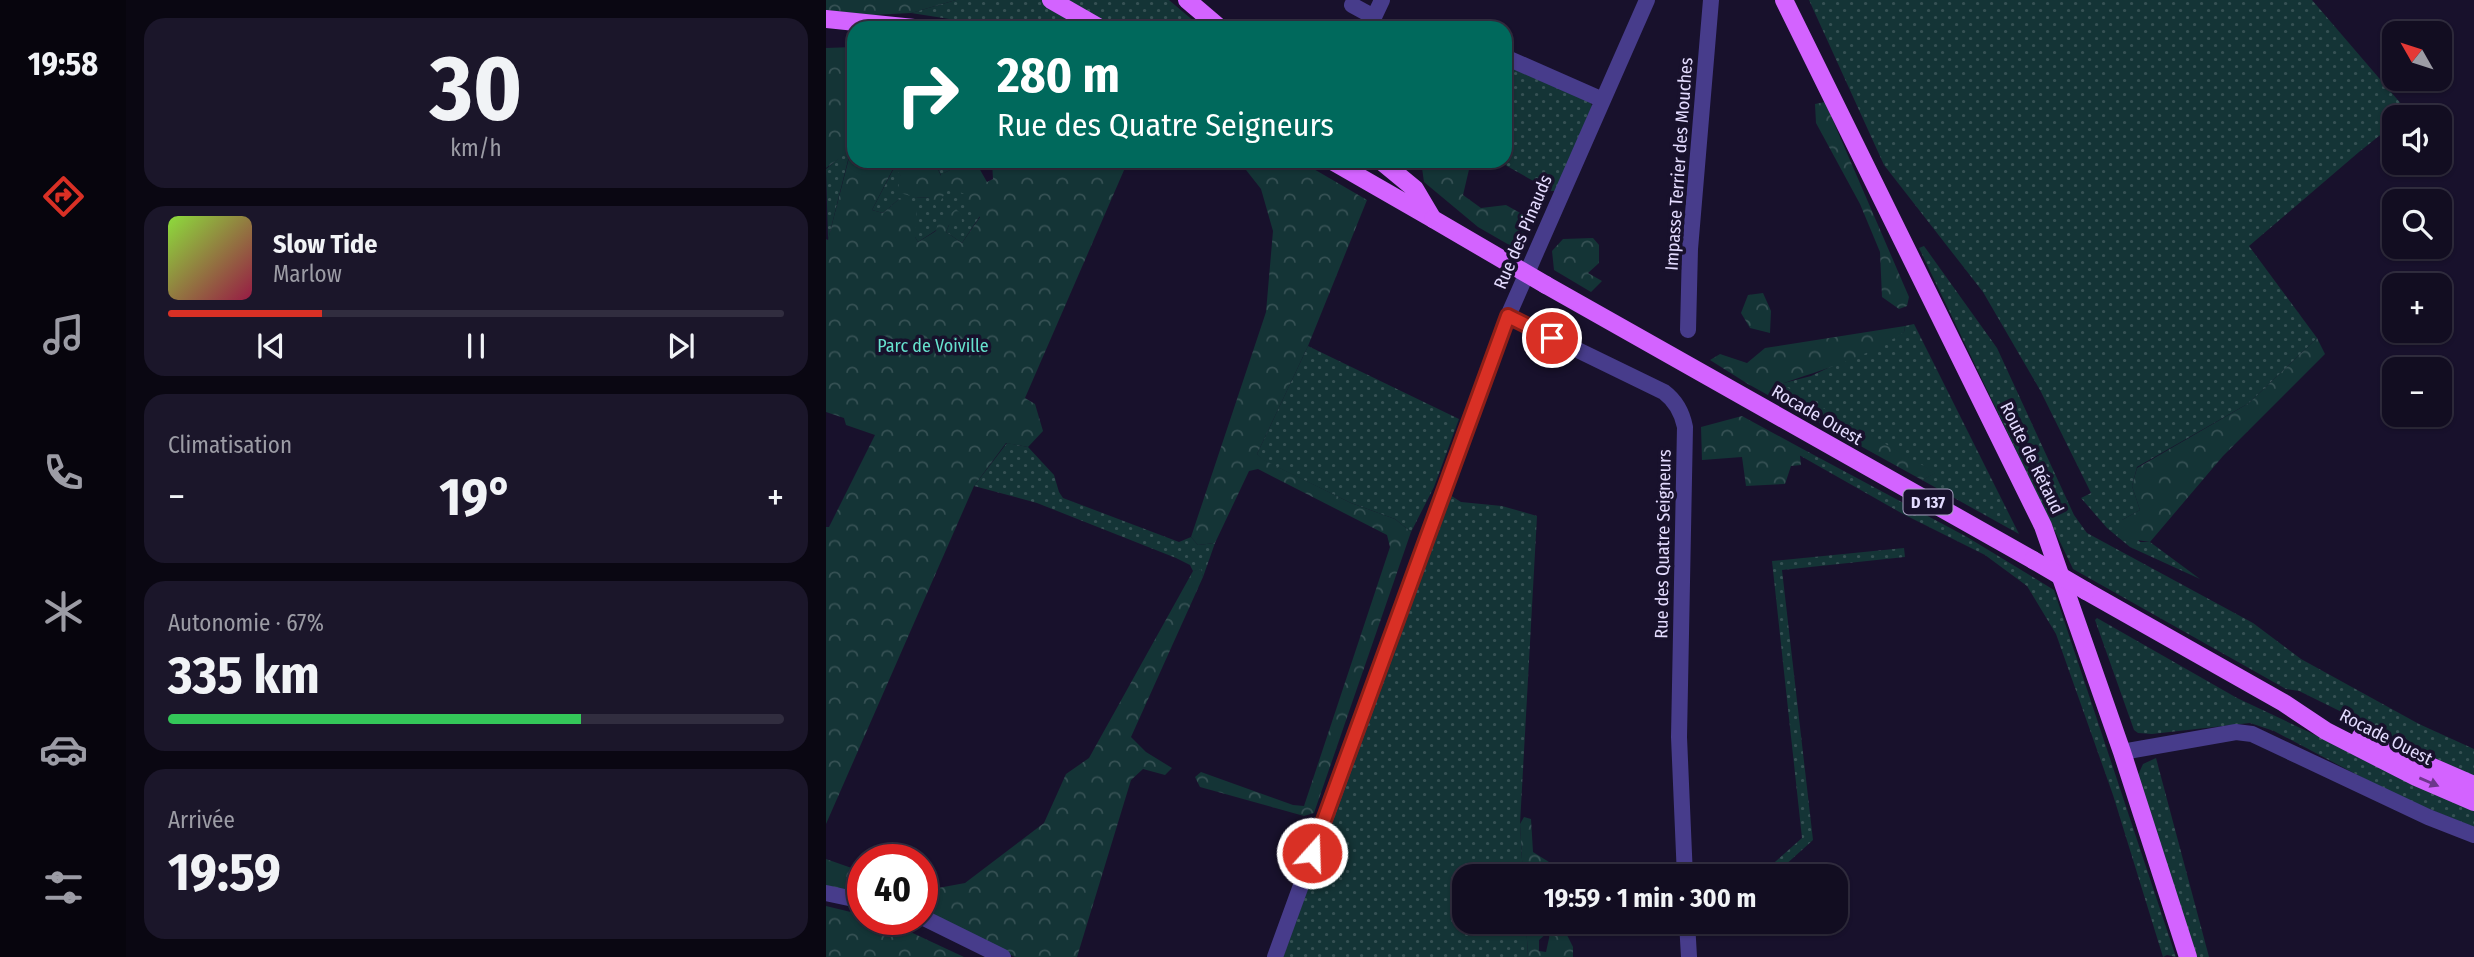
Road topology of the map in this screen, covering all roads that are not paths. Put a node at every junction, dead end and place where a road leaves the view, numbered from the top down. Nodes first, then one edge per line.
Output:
1 (1051, 0) edge
2 (1187, 0) edge
3 (1382, 0) edge
4 (1647, 0) edge
5 (1711, 0) edge
6 (1784, 0) edge
7 (1352, 5) dead end
8 (826, 19) edge
9 (847, 21) edge
10 (1088, 21) edge
11 (1212, 21) edge
12 (1512, 60) edge
13 (1603, 100) junction
14 (1337, 168) edge
15 (1344, 168) edge
16 (1390, 168) edge
17 (1358, 176) junction
18 (1433, 219) junction
19 (1508, 316) junction
20 (1688, 330) dead end
21 (2284, 703) junction
22 (2122, 752) junction
23 (2474, 785) edge
24 (2474, 802) edge
25 (2474, 835) edge
26 (1684, 864) edge
27 (826, 892) edge
28 (847, 897) edge
29 (938, 925) edge
30 (1688, 934) edge
31 (1003, 957) edge
32 (1275, 957) edge
33 (1689, 957) edge
34 (2188, 957) edge

1 - 10 main road
2 - 11 main road
3 - 7 street
4 - 13 street, Rue des Pinauds
5 - 20 street, Impasse Terrier des Mouches
6 - 22 main road, Route de Rétaud
8 - 9 main road
12 - 13 street
13 - 19 street, Rue des Pinauds
14 - 17 main road
15 - 17 main road, Rocade Ouest
16 - 18 main road
17 - 18 main road, Rocade Ouest
18 - 21 main road, Rocade Ouest / D 137, bridge
19 - 26 street, Rue des Quatre Seigneurs
19 - 32 street, Rue des Pinauds
21 - 23 main road, Rocade Ouest
21 -> 24 main road, Rocade Ouest
22 - 25 street
22 - 34 main road, Route de Rétaud
27 - 28 street
29 - 31 street
30 - 33 street

